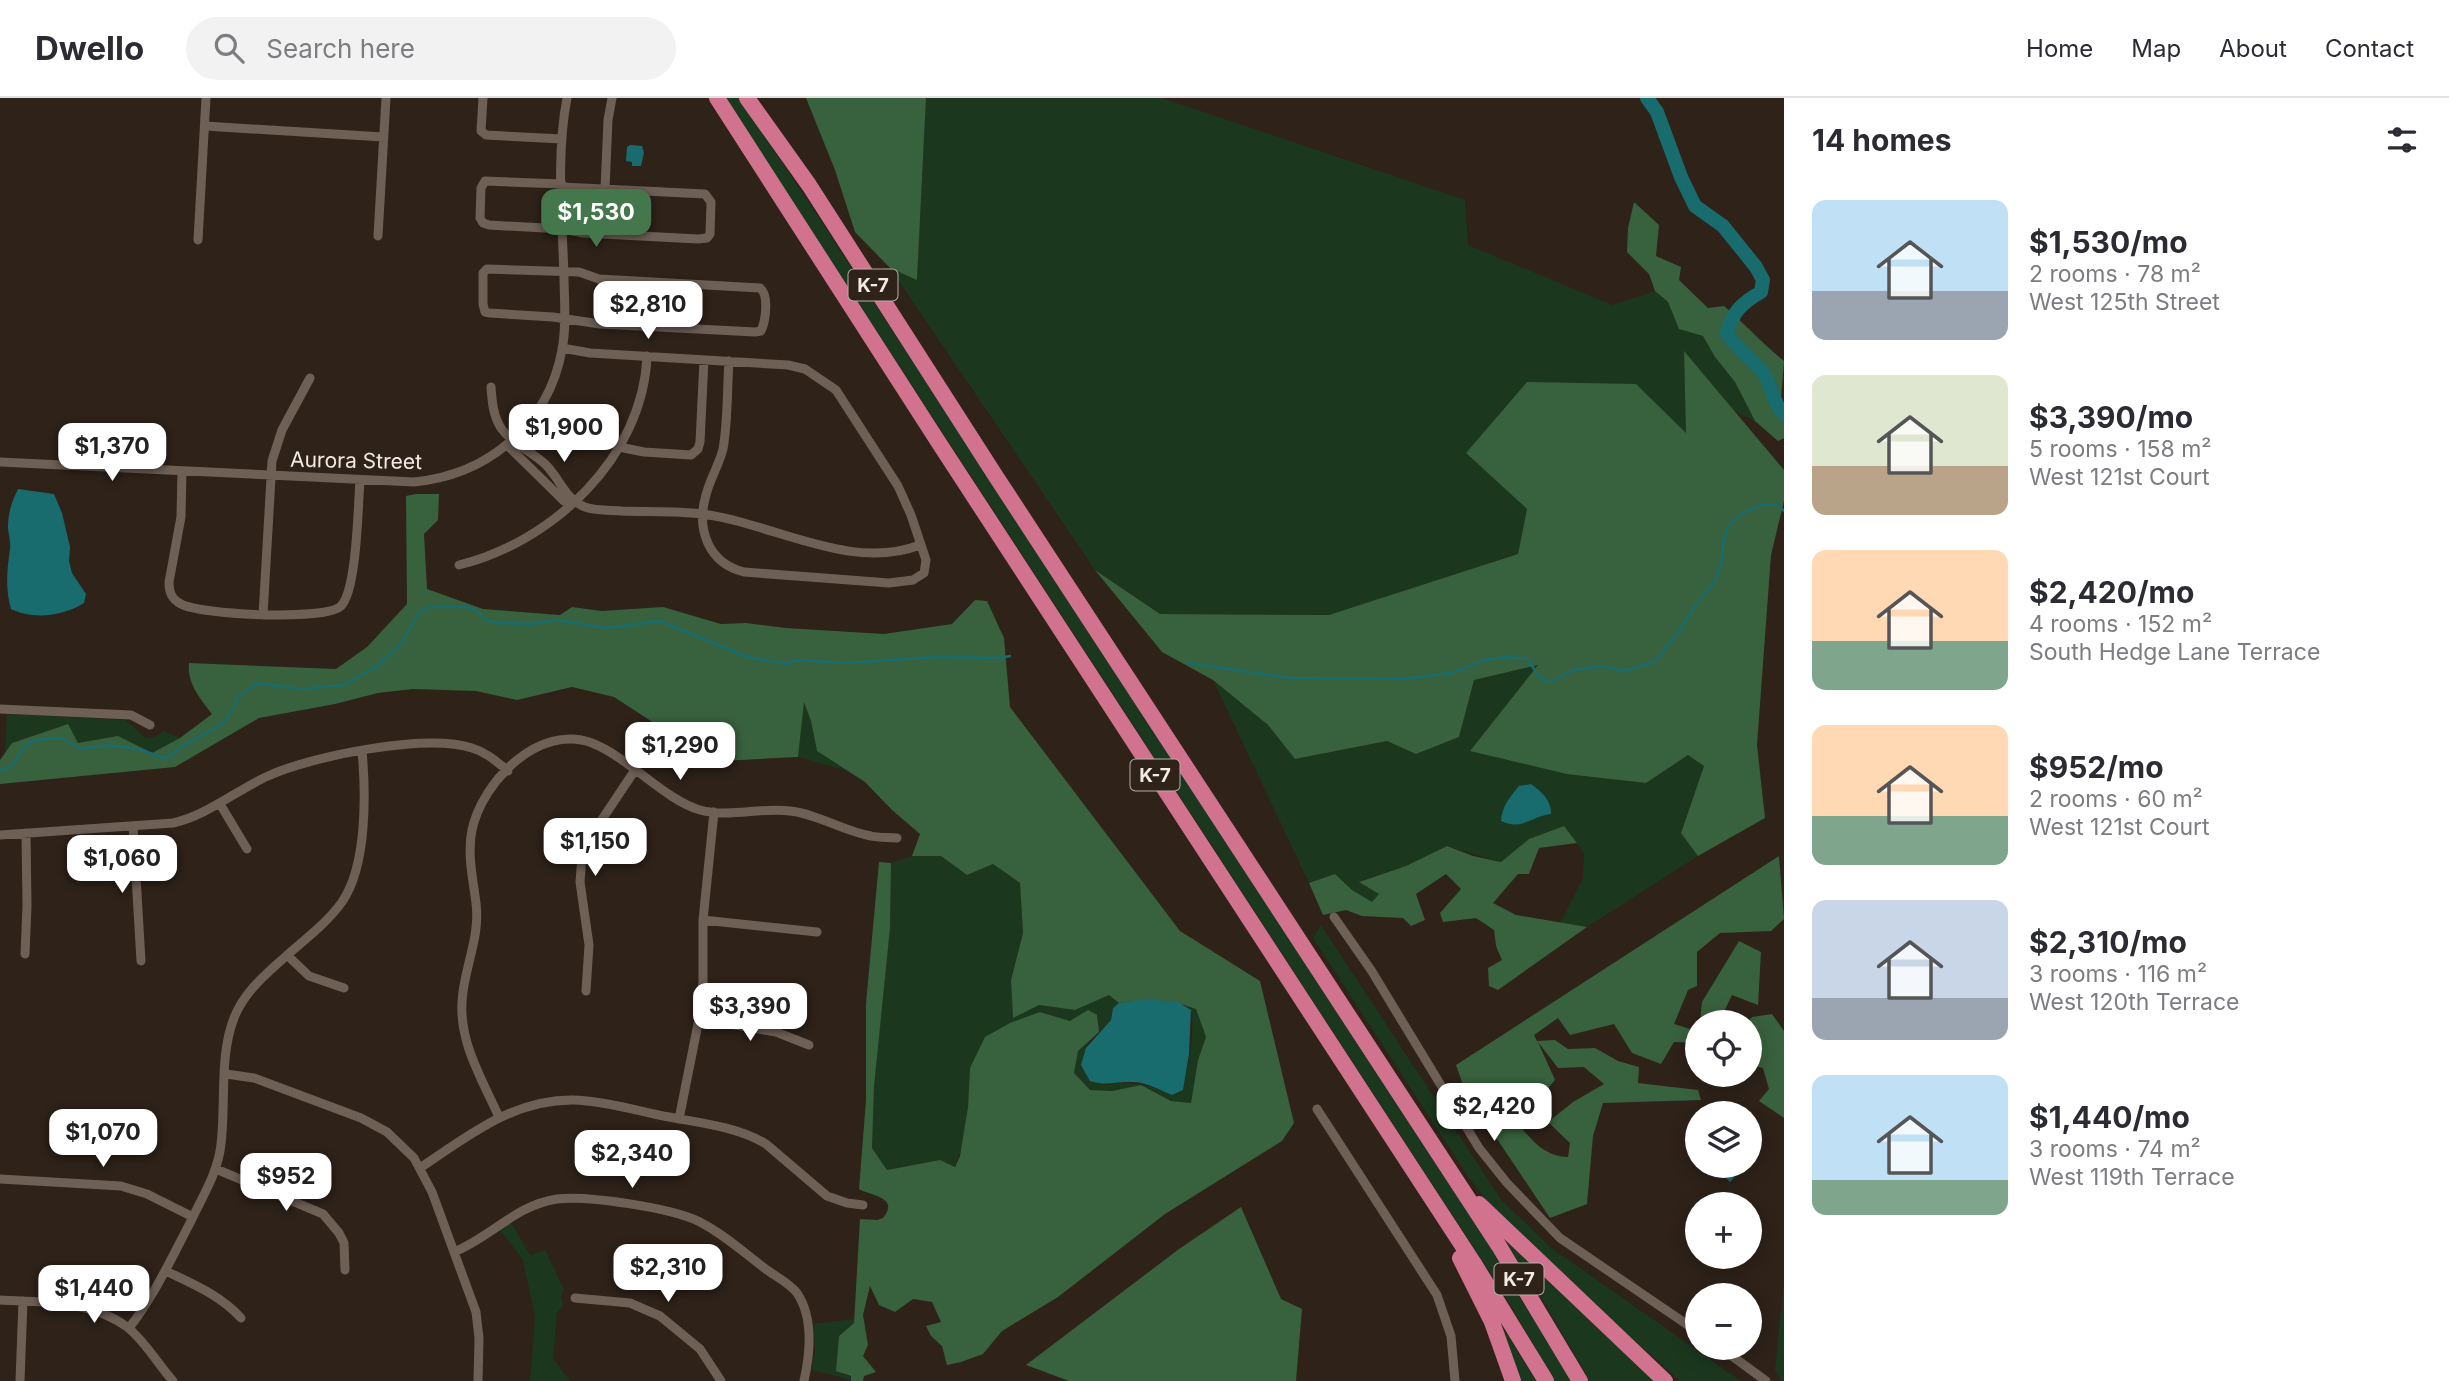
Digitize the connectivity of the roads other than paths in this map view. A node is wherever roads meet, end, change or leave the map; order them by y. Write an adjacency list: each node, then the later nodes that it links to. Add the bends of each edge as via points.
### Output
1 (206, 98): 8 (street)
2 (386, 98): 9 (street)
3 (482, 98): 10 (street, via 481,131 486,135)
4 (567, 98): 10 (street, Aurora Street)
5 (612, 98): 12 (street)
6 (717, 98): 68 (highway, K-7)
7 (747, 98): 67 (highway, K-7, via 809,185)
8 (205, 126): 9 (street); 15 (street)
9 (383, 137): 14 (street)
10 (562, 139): 11 (street, Aurora Street)
11 (562, 186): 12 (street); 13 (street, Aurora Street); 13 (street, via 488,180 481,188 480,218 485,224)
12 (605, 189): 13 (street, via 708,196 710,234 704,239)
13 (563, 229): 16 (street, Aurora Street)
14 (378, 236)
15 (198, 240)
16 (564, 272): 17 (street, Aurora Street); 17 (street, via 487,269 483,273 483,307 490,313); 17 (street, via 599,279 756,287 764,291 764,326 759,332)
17 (564, 318): 18 (street, Aurora Street)
18 (562, 348): 19 (street); 25 (street, Aurora Street, via 545,399)
19 (647, 356): 20 (street); 27 (street, via 639,400)
20 (704, 360): 21 (street); 27 (street, via 700,442 695,454 643,452)
21 (729, 361): 34 (street, via 724,440); 35 (street, via 805,369 836,390 898,486)
22 (310, 378): 31 (street, via 275,449)
23 (491, 387): 26 (street, via 496,416)
24 (568, 417): 27 (street)
25 (523, 430): 26 (street, Aurora Street); 28 (street, via 524,443)
26 (510, 443): 28 (street); 32 (street, Aurora Street, via 472,467 435,480); 33 (street, via 564,502)
27 (619, 445): 33 (street)
28 (532, 453): 33 (street)
29 (0, 462): 30 (street, Aurora Street)
30 (183, 471): 31 (street, Aurora Street); 37 (street, via 181,517 169,582 172,597 189,608)
31 (271, 476): 32 (street, Aurora Street); 37 (street)
32 (360, 480): 37 (street, via 346,600 327,613)
33 (576, 501): 34 (street, via 597,509); 36 (street, via 535,533)
34 (702, 514): 35 (street, via 853,552 885,553); 35 (street, via 707,546 726,565 744,572 906,582 924,573 926,560)
35 (920, 545)
36 (459, 565)
37 (263, 615)
38 (0, 709): 39 (street, via 131,715)
39 (150, 724)
40 (362, 751): 42 (street, via 409,743 463,745 484,753); 43 (street, via 289,767); 54 (street, via 365,774 354,878 332,914)
41 (635, 769): 42 (street, via 592,743 566,740 536,748); 44 (street, via 687,804); 57 (street, via 582,856 580,882 589,945)
42 (508, 771): 62 (street, via 484,800 472,832 477,927 462,1001 466,1044)
43 (220, 804): 45 (street, via 183,821); 49 (street)
44 (714, 812): 48 (street, via 792,811 871,836); 51 (street)
45 (133, 827): 46 (street); 55 (street)
46 (26, 833): 47 (street); 53 (street)
47 (0, 835)
48 (897, 838)
49 (247, 849)
50 (1334, 917): 78 (street, via 1479,1148 1507,1183 1560,1238)
51 (703, 920): 52 (street); 58 (street)
52 (817, 932)
53 (25, 954)
54 (287, 955): 56 (street, via 309,976); 60 (street, via 252,988 237,1010 228,1038)
55 (141, 961)
56 (344, 988)
57 (586, 991)
58 (699, 1019): 59 (street, via 776,1032); 63 (street)
59 (809, 1045)
60 (226, 1074): 64 (street, via 254,1078 361,1118 387,1132); 65 (street)
61 (1317, 1109): 86 (street, via 1437,1295 1451,1336)
62 (499, 1116): 63 (street, via 535,1104 574,1100); 64 (street)
63 (679, 1119): 69 (street, via 756,1137 827,1196)
64 (420, 1168): 71 (street)
65 (216, 1169): 70 (street); 73 (street, via 323,1214 344,1243)
66 (0, 1179): 70 (street, via 121,1186)
67 (1454, 1179): 89 (highway, K-7); 90 (highway)
68 (1429, 1195): 87 (highway, via 1492,1322); 88 (highway, K-7)
69 (863, 1205)
70 (193, 1216): 72 (street)
71 (454, 1252): 83 (street, via 478,1324); 85 (street, via 527,1208 561,1199 596,1199 697,1221 796,1292 808,1332 810,1356)
72 (166, 1270): 77 (street, via 228,1304); 79 (street)
73 (345, 1270)
74 (575, 1298): 84 (street, via 630,1303 660,1316 700,1349)
75 (0, 1300): 76 (street)
76 (23, 1301): 79 (street, via 94,1310); 81 (street)
77 (241, 1318)
78 (1685, 1323)
79 (129, 1328): 82 (street)
80 (1737, 1360): 91 (street)
81 (20, 1381)
82 (173, 1381)
83 (478, 1381)
84 (721, 1381)
85 (804, 1381)
86 (1455, 1381)
87 (1513, 1381)
88 (1546, 1381)
89 (1580, 1381)
90 (1665, 1381)
91 (1766, 1381)

